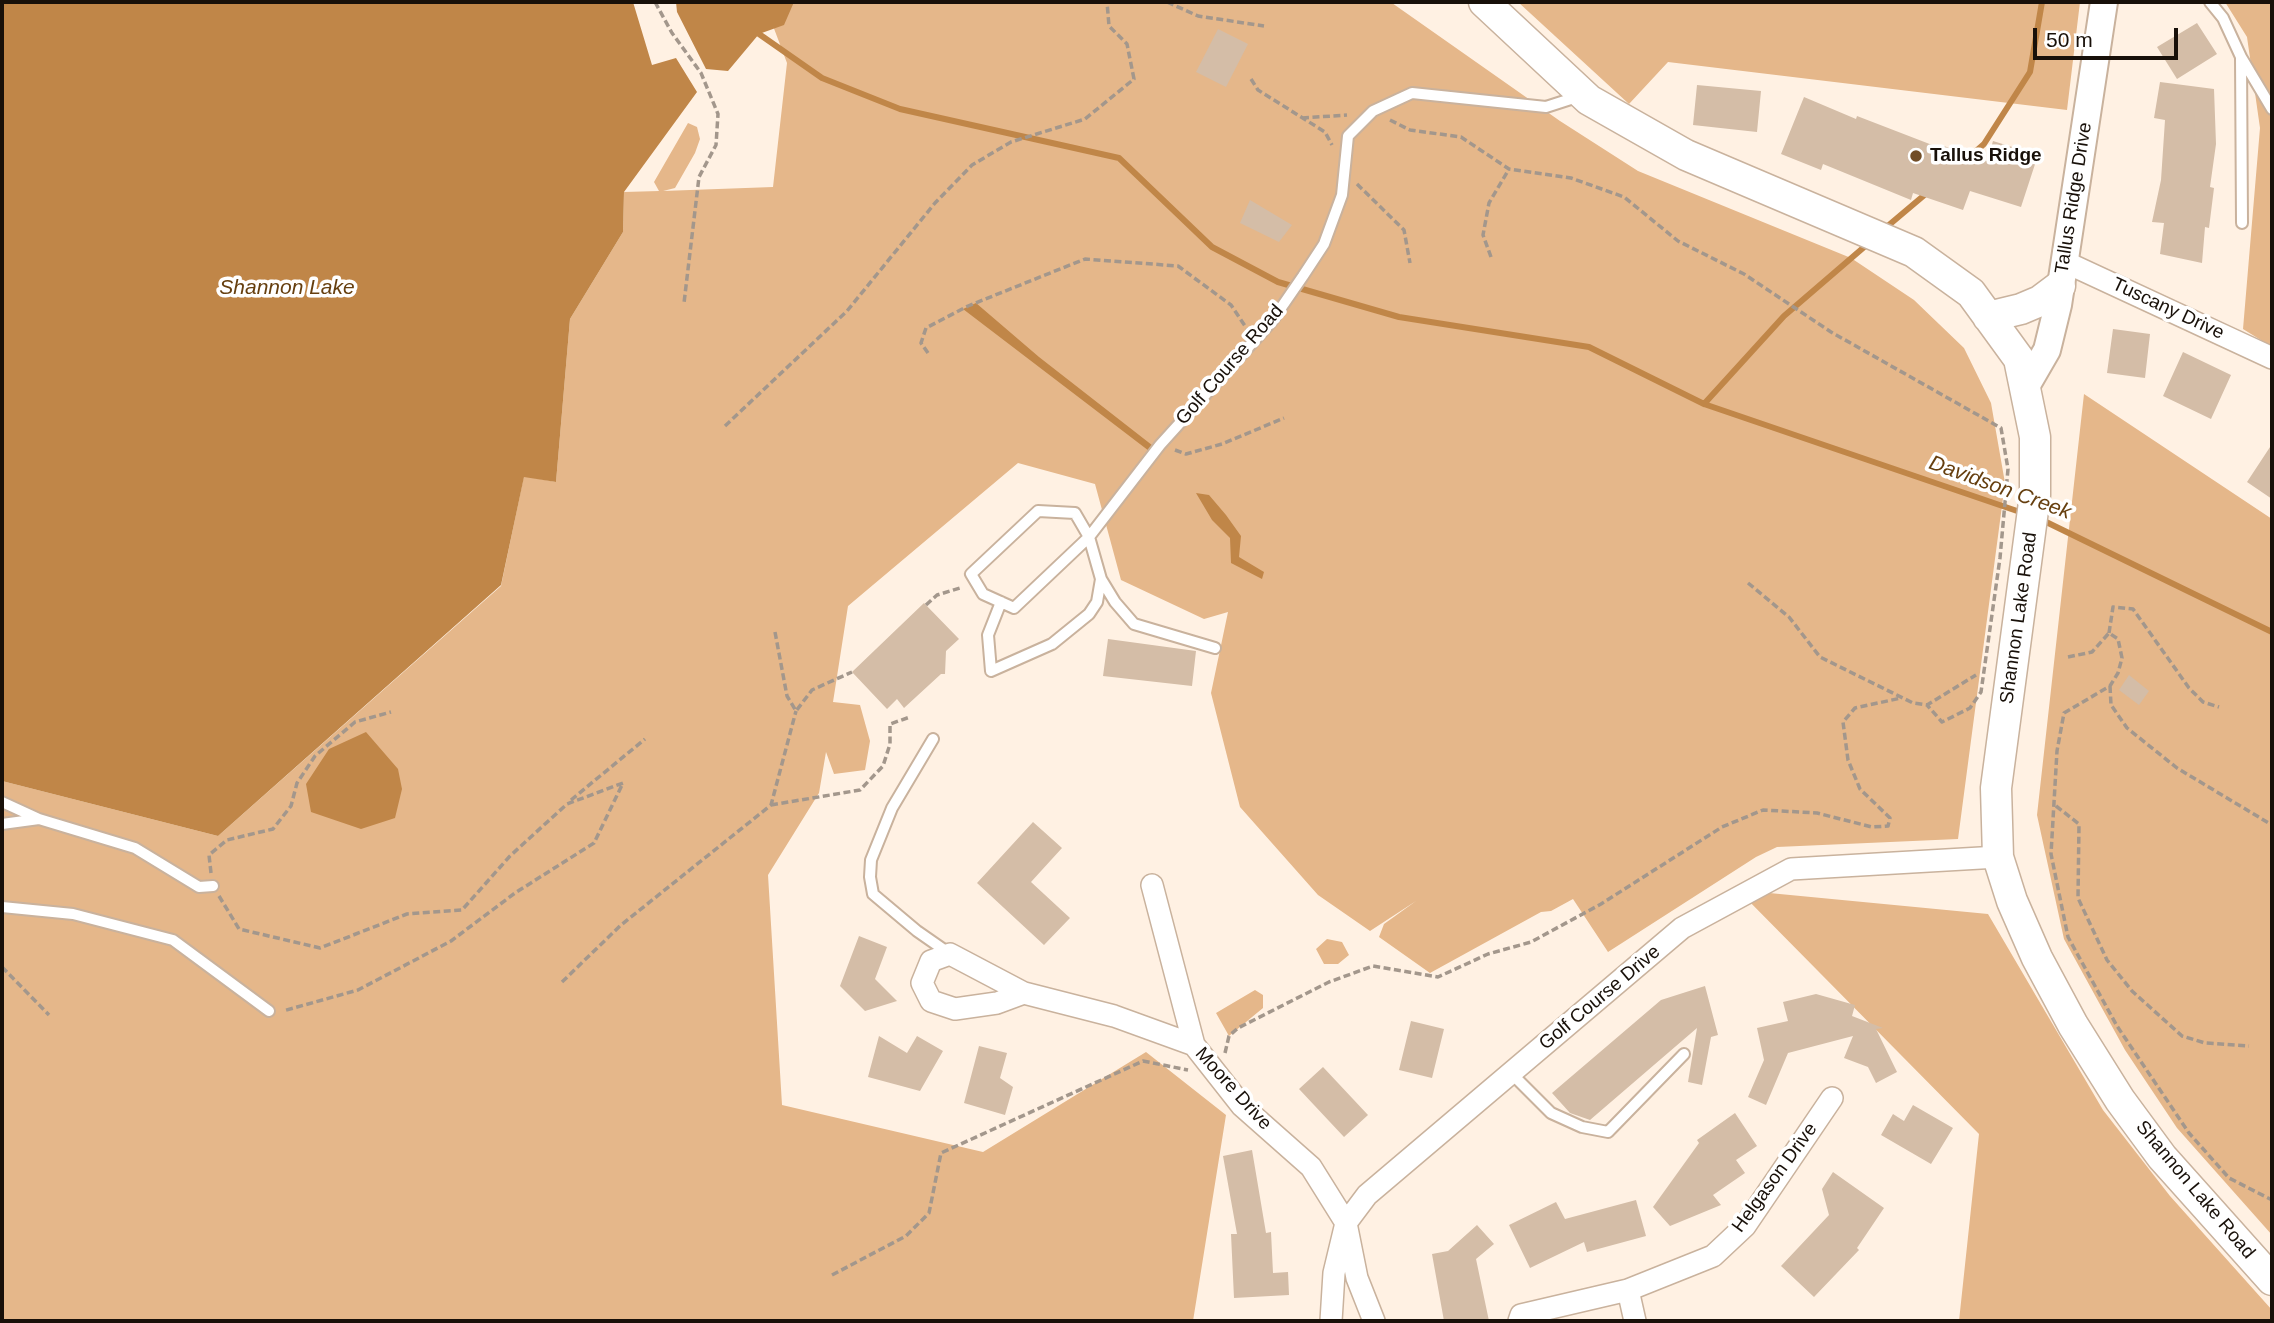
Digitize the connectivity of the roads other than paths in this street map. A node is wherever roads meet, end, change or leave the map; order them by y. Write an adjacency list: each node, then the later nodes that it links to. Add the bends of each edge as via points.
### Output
1 (1483, 2): 5 (main road, Shannon Lake Road)
2 (2104, 2): 8 (street, Tallus Ridge Drive)
3 (2210, 2): 4 (lane)
4 (2241, 57): 6 (lane); 7 (lane)
5 (1583, 94): 9 (main road, Shannon Lake Road, via 1686,155 1914,252 1971,293); 12 (lane, Golf Course Road, via 1546,107 1412,93 1373,111 1348,136 1342,195 1325,244 1272,321 1160,445)
6 (2272, 108)
7 (2242, 223)
8 (2061, 274): 9 (main road, via 2040,301); 10 (street, Tuscany Drive); 11 (street, Tallus Ridge Drive, via 2046,350)
9 (1988, 317): 11 (main road, Shannon Lake Road, via 2019,359)
10 (2272, 358)
11 (2025, 388): 20 (main road, Shannon Lake Road, via 2035,437 2035,495 1996,788)
12 (1089, 537): 13 (lane); 14 (lane, Golf Course Road, via 1014,608); 14 (lane, via 1075,513 1038,511 971,574 983,594)
13 (1101, 579): 14 (lane, via 1097,602 1089,614 1052,644 991,671 988,635); 15 (lane, via 1134,624)
14 (1002, 603)
15 (1215, 648)
16 (933, 739): 24 (lane, via 892,808 871,860 870,877 873,894)
17 (2, 802): 18 (lane)
18 (39, 819): 19 (lane); 22 (lane, via 135,848 199,887)
19 (2, 824)
20 (1998, 857): 29 (street, Golf Course Drive, via 1791,869 1682,928); 32 (main road, Shannon Lake Road, via 2037,958 2120,1100 2162,1157)
21 (1152, 885): 27 (street)
22 (213, 886)
23 (2, 907): 26 (lane, via 74,914 173,940)
24 (950, 954): 25 (street, Moore Drive); 25 (street, via 931,961 922,983 930,1001 956,1009)
25 (1024, 993): 27 (street, Moore Drive, via 1114,1016)
26 (269, 1011)
27 (1194, 1045): 31 (street, Moore Drive, via 1242,1106 1311,1167)
28 (1684, 1054): 29 (lane, via 1608,1132 1551,1113)
29 (1511, 1073): 31 (street, Golf Course Drive, via 1367,1195)
30 (1832, 1098): 33 (street, Helgason Drive, via 1745,1226 1721,1249)
31 (1346, 1223): 34 (street, Golf Course Drive, via 1334,1273); 35 (street, Moore Drive, via 1357,1278)
32 (2272, 1280)
33 (1628, 1290): 36 (street, Helgason Drive, via 1521,1315); 37 (street)
34 (1331, 1321)
35 (1374, 1321)
36 (1519, 1321)
37 (1635, 1321)

